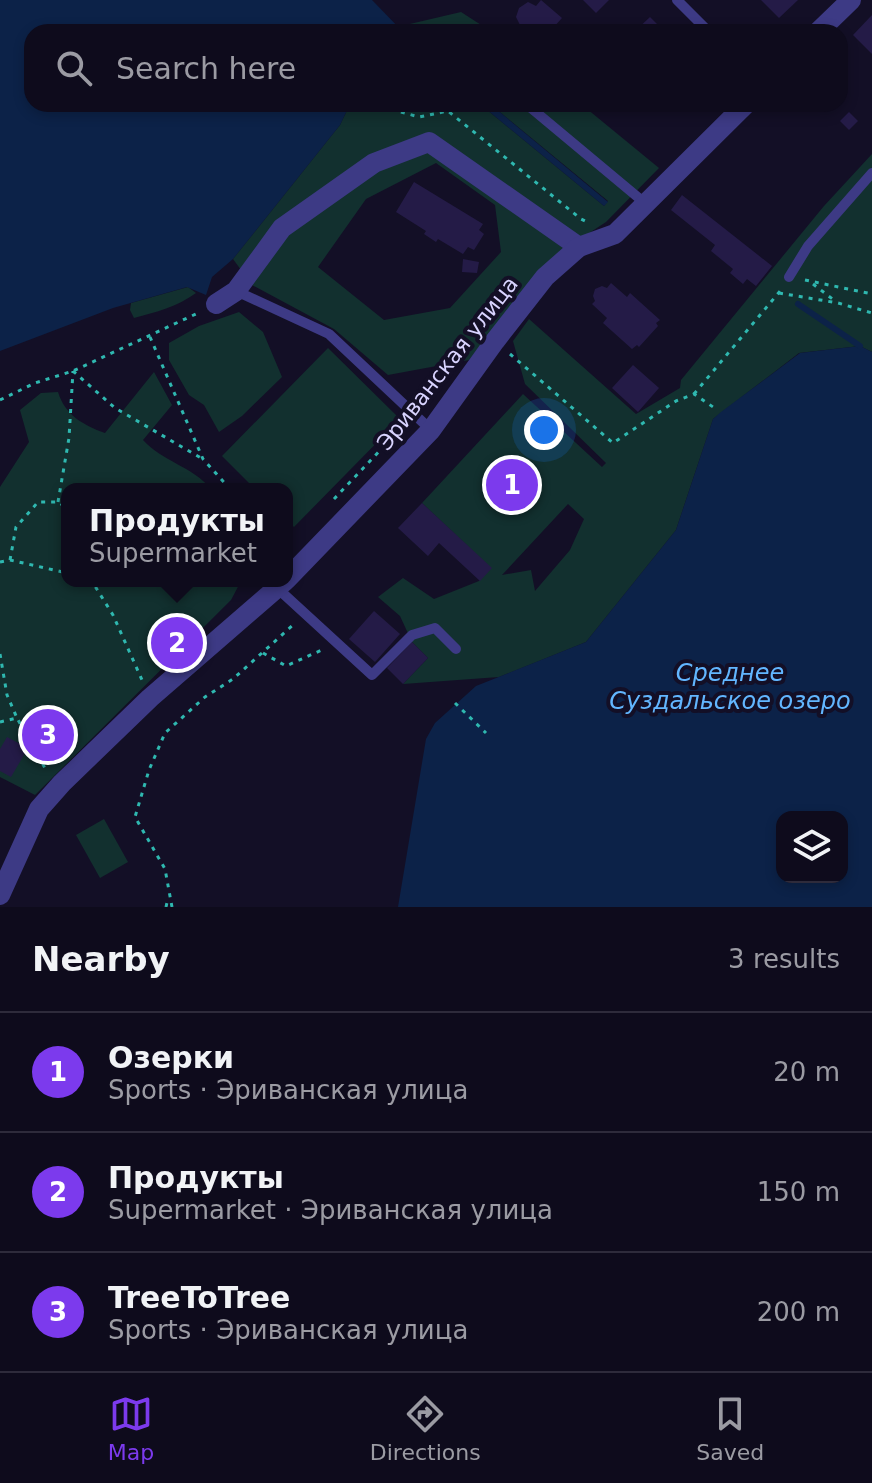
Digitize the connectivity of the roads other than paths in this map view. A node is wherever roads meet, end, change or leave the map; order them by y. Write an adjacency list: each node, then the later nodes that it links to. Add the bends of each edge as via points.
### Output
1 (677, 0): 3 (lane)
2 (851, 0): 4 (street)
3 (701, 24)
4 (826, 24)
5 (536, 112): 8 (lane)
6 (738, 112): 8 (street)
7 (872, 173): 10 (lane, via 808,246)
8 (646, 204): 9 (street, via 615,234)
9 (579, 247): 11 (street, via 429,142 374,163 282,228); 13 (street, Эриванская улица, via 545,277)
10 (789, 277)
11 (236, 291): 12 (street); 13 (lane, via 329,334)
12 (216, 304)
13 (431, 430): 14 (street, Эриванская улица)
14 (293, 571)
15 (276, 587): 18 (street, Эриванская улица, via 62,783 39,809)
16 (284, 587): 17 (lane, via 305,615 372,675 412,635 435,628)
17 (456, 649)
18 (0, 895)

